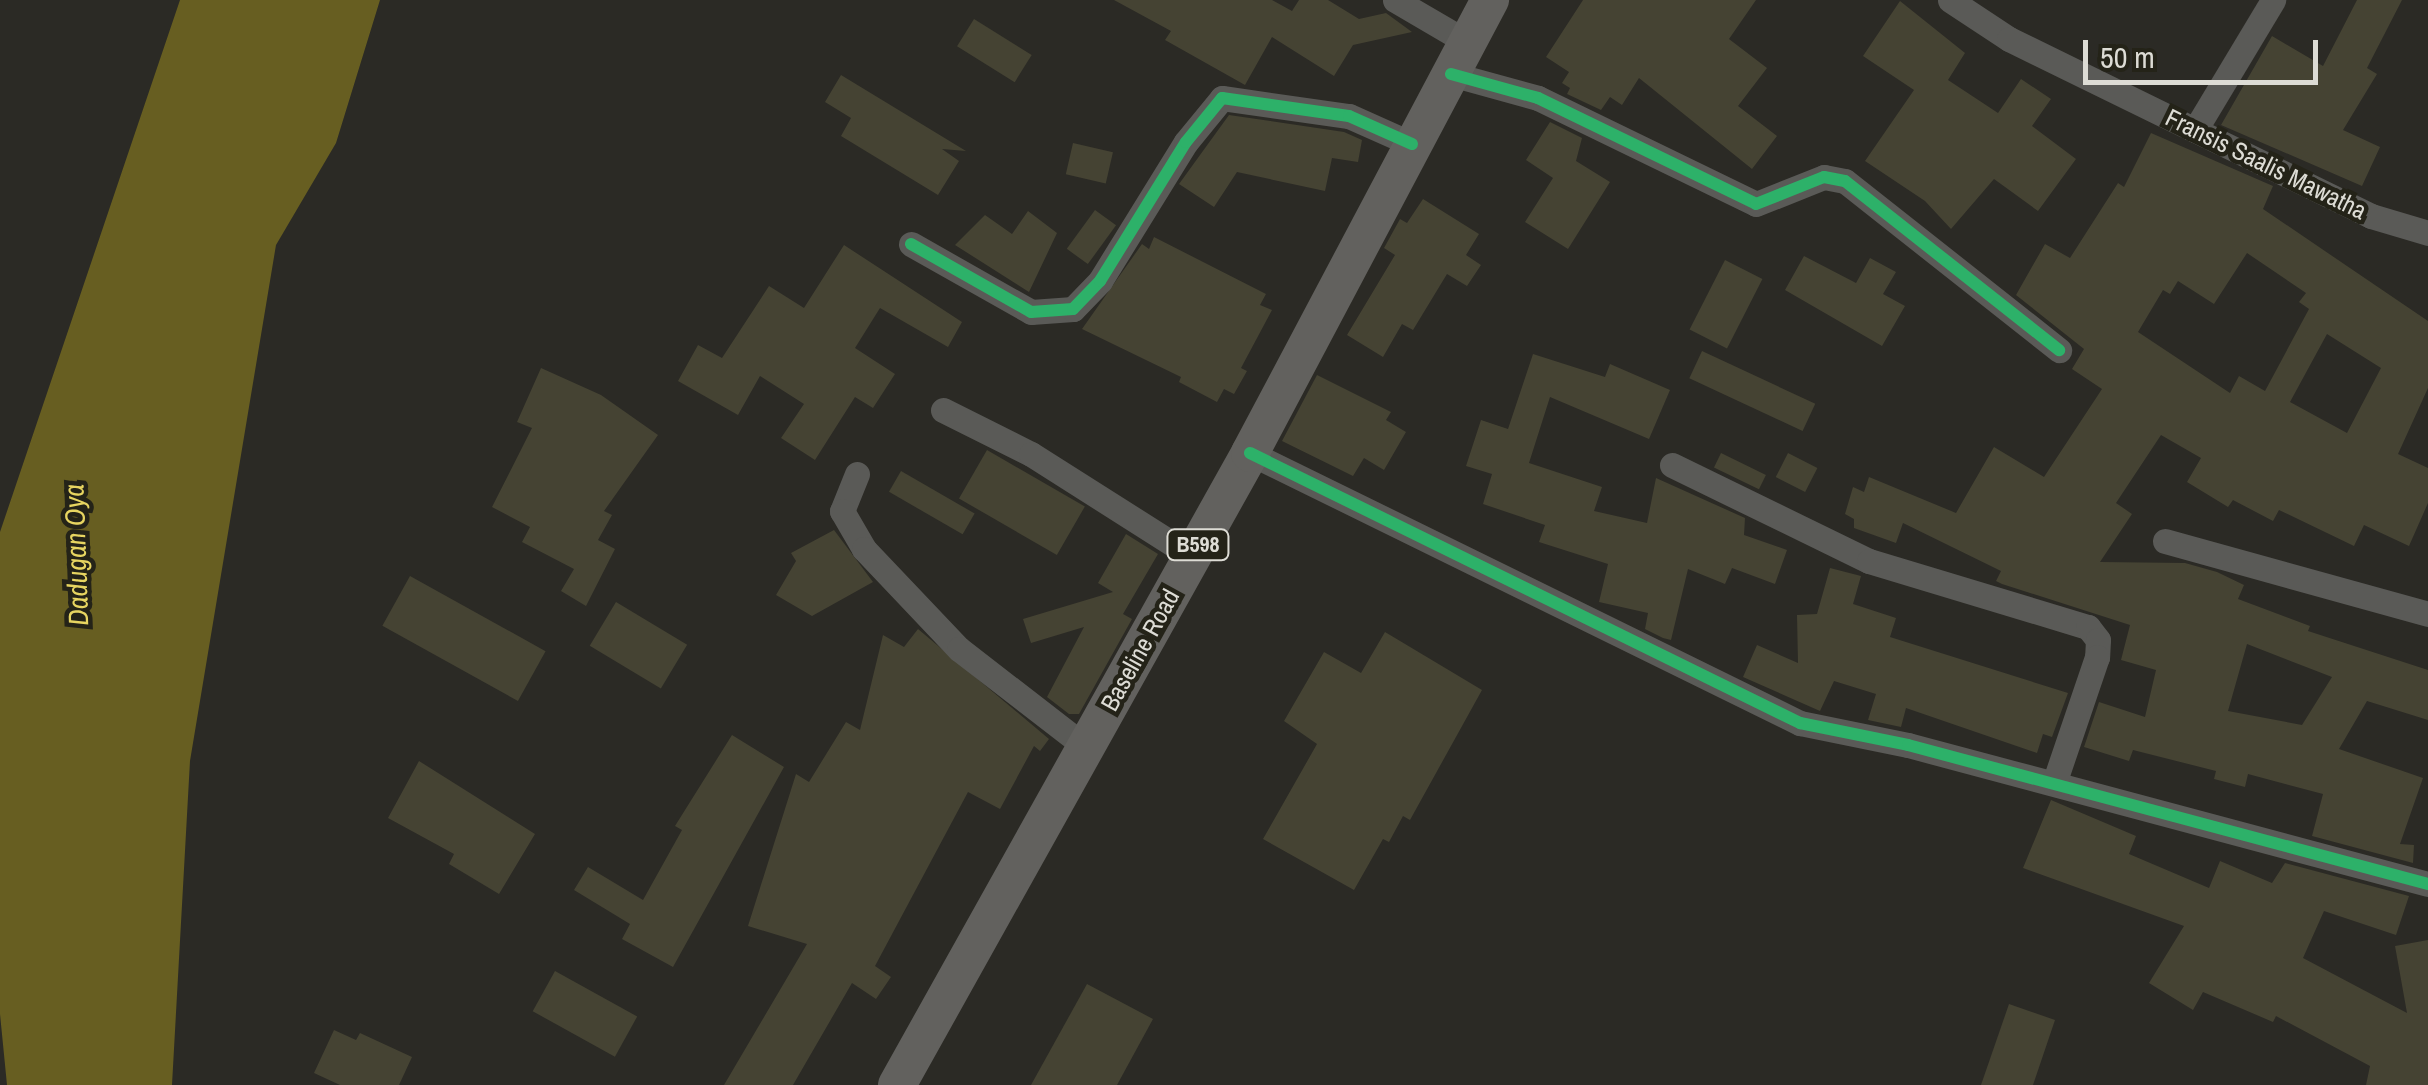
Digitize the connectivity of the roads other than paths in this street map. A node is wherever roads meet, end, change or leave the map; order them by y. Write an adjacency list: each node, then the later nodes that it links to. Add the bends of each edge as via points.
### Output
1 (1395, 0): 5 (street)
2 (1490, 0): 5 (main road, Baseline Road / B598)
3 (1950, 0): 6 (street, Fransis Saalis Mawatha, via 2009,39)
4 (2273, 0): 6 (street)
5 (1459, 58): 7 (main road, Baseline Road / B598); 10 (street, via 1756,204 1824,176 1845,181)
6 (2194, 130): 8 (street, Fransis Saalis Mawatha, via 2371,216)
7 (1412, 144): 9 (street, via 1349,116 1222,98 1186,142 1100,281 1073,309 1031,312); 12 (main road, Baseline Road / B598)
8 (2428, 234)
9 (911, 244)
10 (2059, 350)
11 (943, 410): 16 (street, via 1031,454)
12 (1250, 452): 16 (main road, Baseline Road / B598); 19 (street, via 1800,723)
13 (1672, 465): 19 (street, via 1869,561 2088,627 2098,640 2097,657)
14 (858, 474): 18 (street, via 842,511 864,549 959,649)
15 (2165, 541): 17 (street)
16 (1192, 556): 18 (main road, Baseline Road / B598)
17 (2428, 614)
18 (1086, 747): 21 (main road, Baseline Road / B598)
19 (2054, 784): 20 (street)
20 (2428, 884)
21 (897, 1085)

